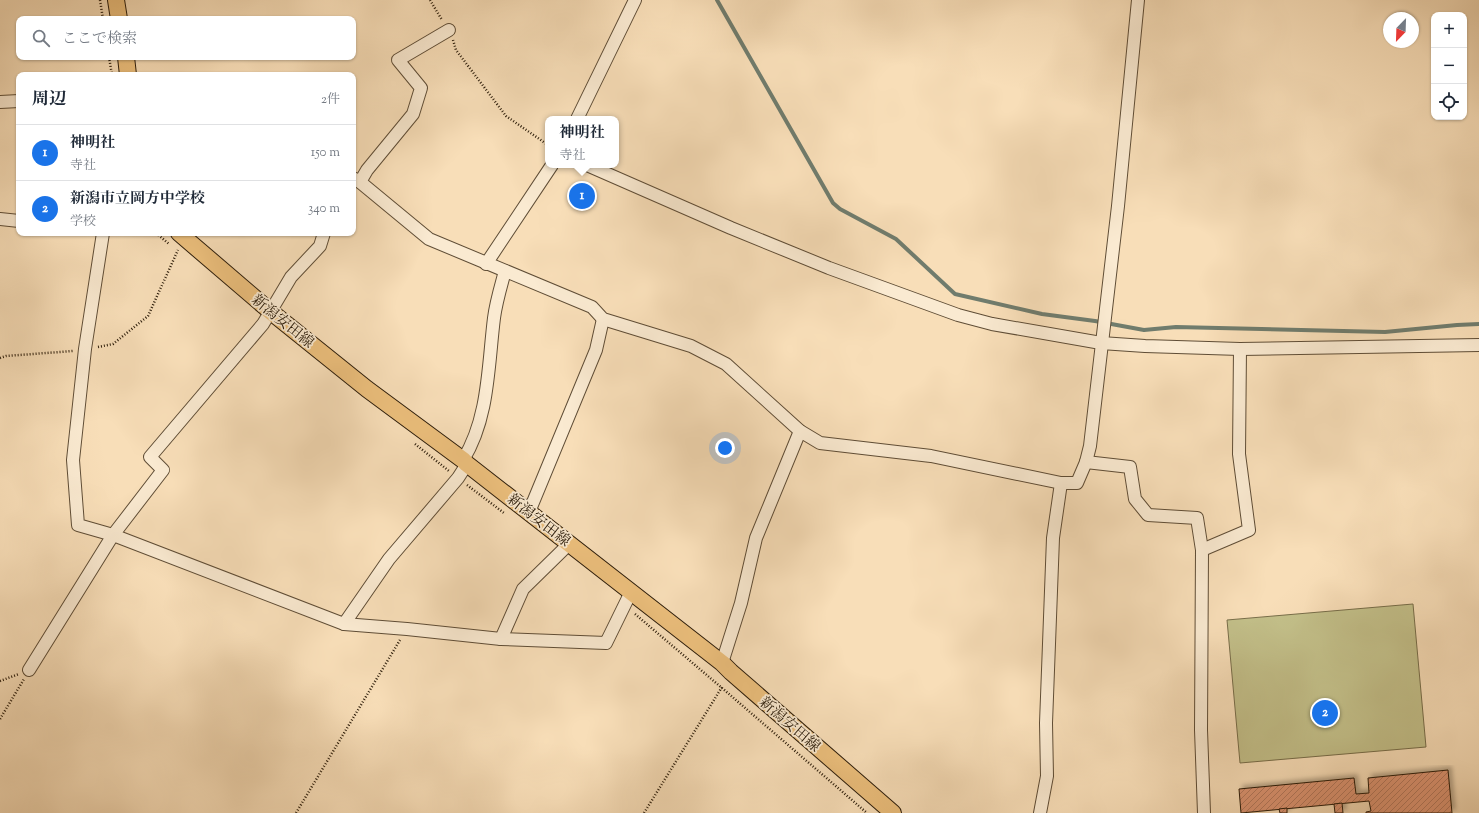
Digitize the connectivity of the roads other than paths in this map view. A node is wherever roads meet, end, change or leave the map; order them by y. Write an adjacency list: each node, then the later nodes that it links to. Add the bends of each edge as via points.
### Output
1 (116, 0): 4 (main road)
2 (635, 0): 10 (street)
3 (1138, 0): 23 (street, via 1118,206)
4 (119, 16)
5 (449, 30): 13 (street, via 398,60 421,88 413,114)
6 (126, 60): 7 (main road)
7 (128, 72)
8 (16, 101): 9 (street)
9 (0, 102)
10 (578, 116)
11 (550, 168): 19 (street)
12 (594, 168): 23 (street, via 822,265 958,315 992,324)
13 (357, 180): 19 (street, via 430,239)
14 (0, 219): 15 (street)
15 (16, 221)
16 (103, 236): 31 (street, via 85,350 73,460 78,525)
17 (323, 236): 21 (street, via 320,246 291,277)
18 (178, 242): 21 (main road, 新潟安田線)
19 (486, 264): 20 (street)
20 (505, 271): 22 (street, via 592,307); 27 (street, via 495,316 484,409)
21 (270, 311): 27 (main road, 新潟安田線, via 367,389); 31 (street, via 263,324 150,457 163,470)
22 (603, 318): 26 (street, via 691,346 726,364); 30 (street, via 596,350)
23 (1101, 343): 25 (street); 28 (street)
24 (1479, 345): 25 (street)
25 (1240, 349): 33 (street, via 1239,454 1249,530)
26 (800, 431): 29 (street, via 820,443 931,456); 37 (street, via 756,538)
27 (465, 462): 30 (main road, 新潟安田線); 35 (street, via 458,478 389,559)
28 (1086, 462): 29 (street, via 1077,483); 33 (street, via 1130,467 1135,499 1148,515 1197,518)
29 (1061, 483): 40 (street, via 1053,538 1046,723 1047,776)
30 (530, 512): 32 (main road, 新潟安田線)
31 (113, 535): 35 (street); 38 (street)
32 (570, 543): 34 (main road, 新潟安田線); 36 (street, via 523,589)
33 (1202, 550): 41 (street, via 1201,730)
34 (631, 592): 36 (street, via 606,643); 37 (main road, 新潟安田線)
35 (344, 624): 36 (street)
36 (501, 639)
37 (726, 668): 39 (main road, 新潟安田線)
38 (29, 670)
39 (893, 813)
40 (1040, 813)
41 (1204, 813)

